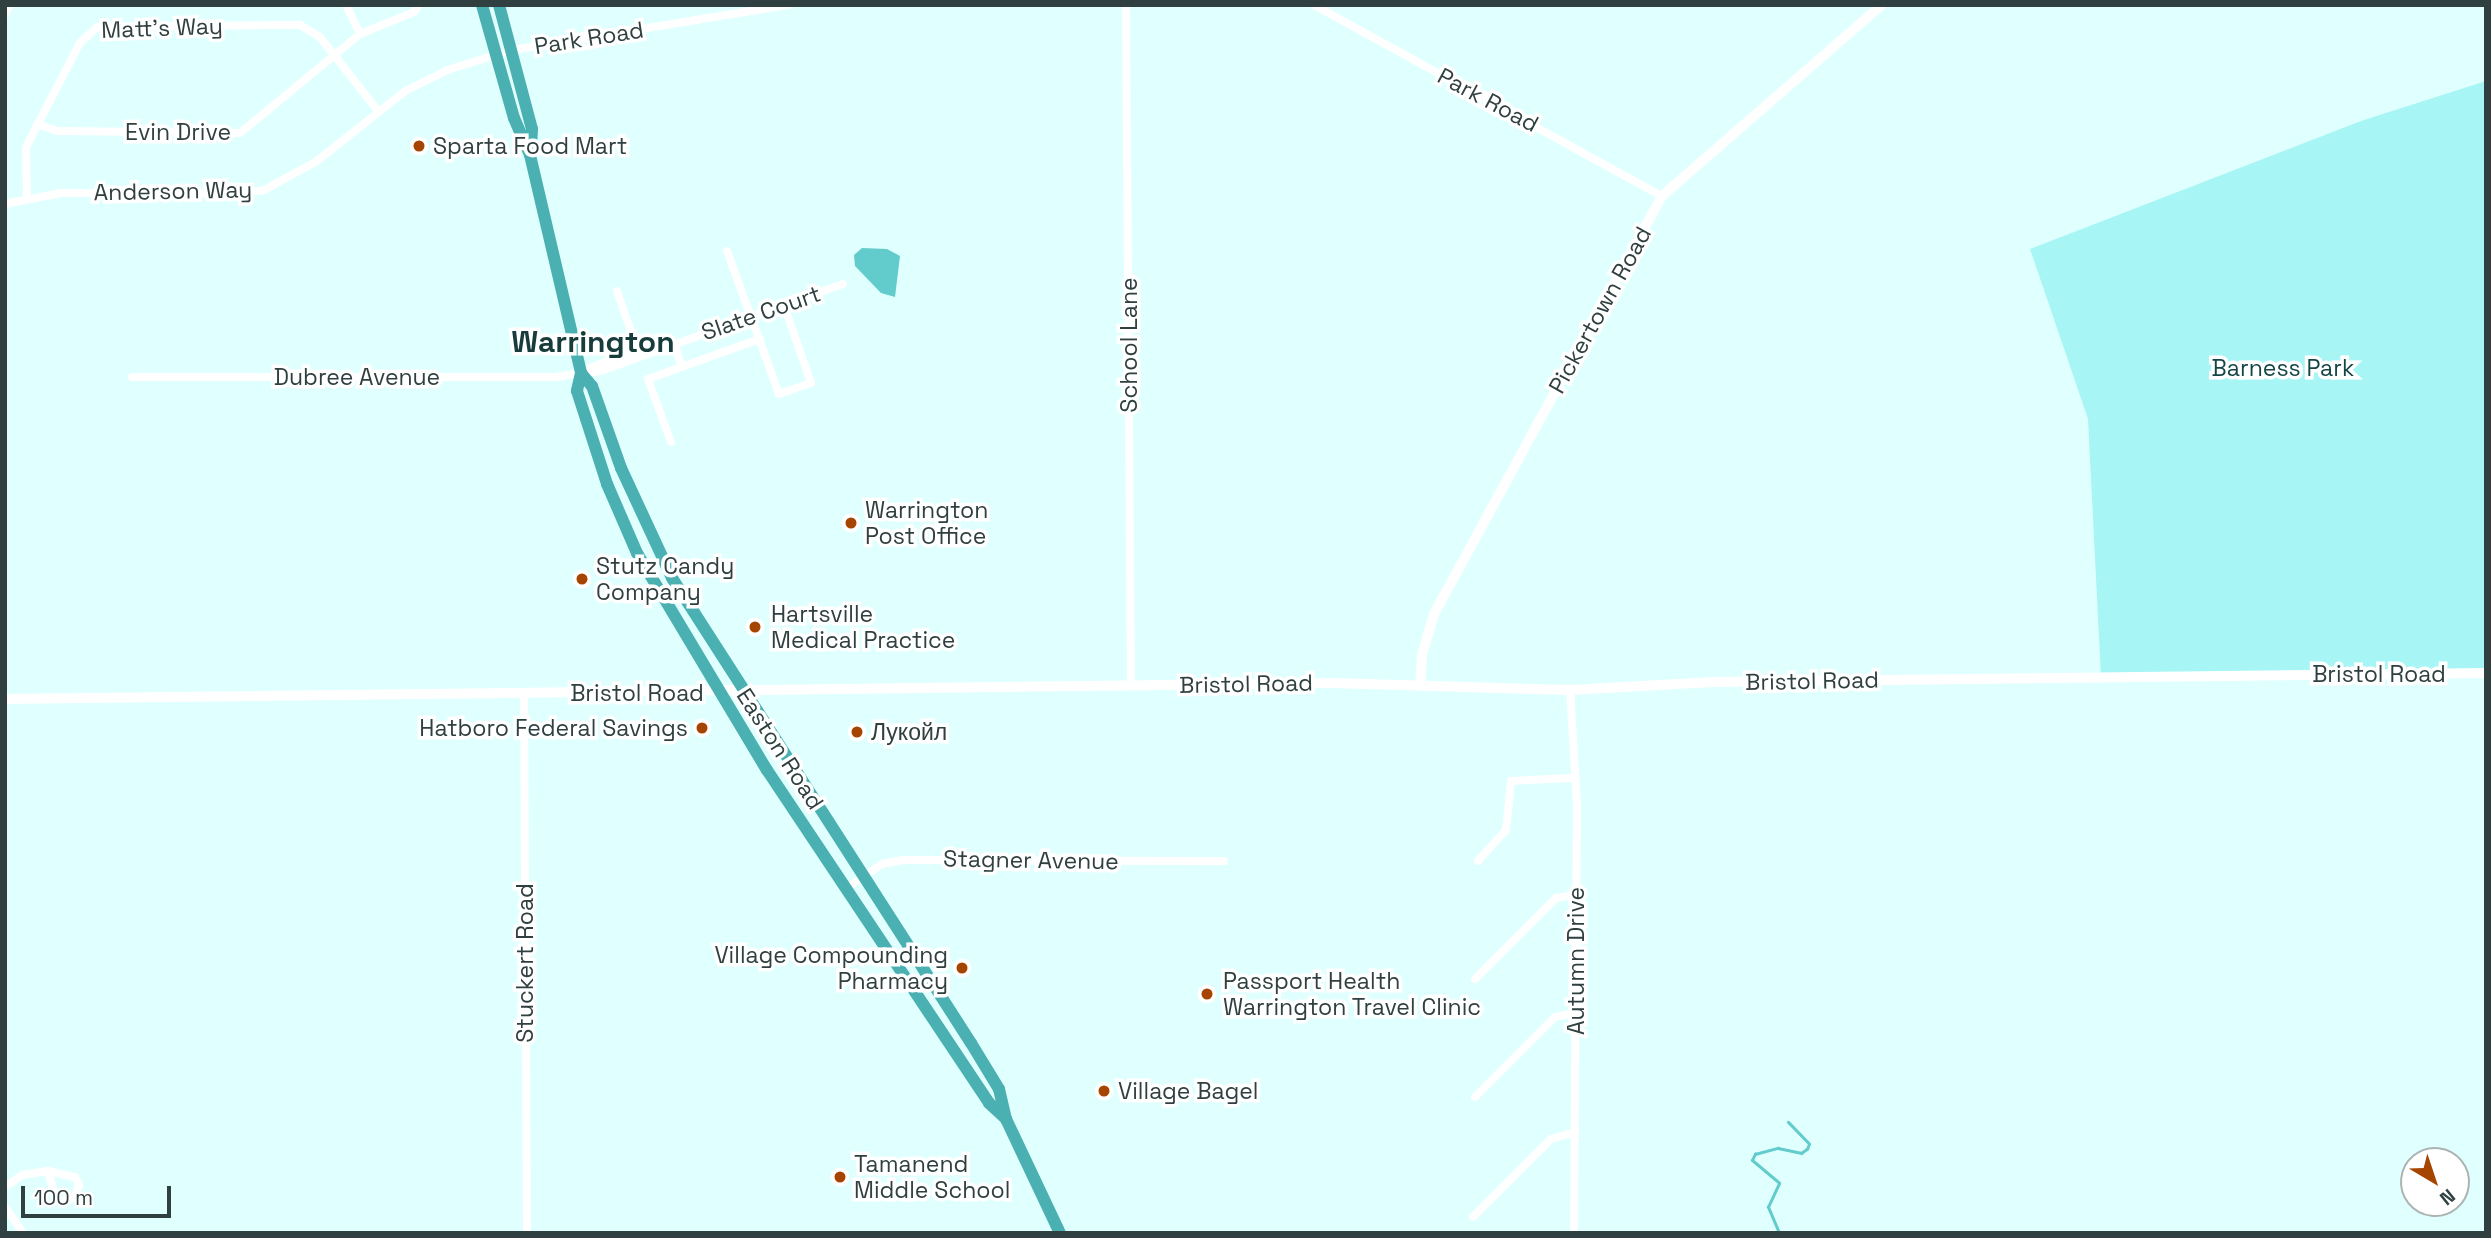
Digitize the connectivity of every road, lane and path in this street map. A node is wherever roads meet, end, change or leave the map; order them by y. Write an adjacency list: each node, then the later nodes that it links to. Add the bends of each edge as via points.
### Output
1 (10, 5): 10 (street)
2 (346, 5): 11 (street)
3 (419, 5): 11 (street, Evin Drive, via 414,12)
4 (482, 5): 13 (highway, Easton Road)
5 (499, 5): 12 (highway, Easton Road)
6 (789, 5): 12 (street, Park Road)
7 (1126, 5): 34 (street, School Lane)
8 (1314, 5): 18 (street, Park Road)
9 (1882, 5): 18 (street, Pickertown Road)
10 (5, 14)
11 (360, 34): 14 (street, Evin Drive)
12 (513, 50): 13 (street, Anderson Way); 17 (highway, Easton Road, via 532,129)
13 (497, 54): 15 (street, Anderson Way, via 450,69); 17 (highway, Easton Road, via 514,118)
14 (336, 55): 15 (street, Matt's Way); 16 (street, Evin Drive, via 240,133 57,131); 16 (street, Matt's Way, via 300,25 97,27 80,43)
15 (378, 111): 19 (street, Anderson Way, via 317,161 264,190 61,193)
16 (37, 124): 19 (street, Matt's Way, via 26,147)
17 (530, 155): 30 (highway, Easton Road)
18 (1662, 196): 35 (street, Pickertown Road, via 1434,614 1422,655)
19 (27, 198): 20 (street, Anderson Way)
20 (5, 204)
21 (727, 251): 25 (street)
22 (843, 284): 24 (street, Slate Court)
23 (617, 291): 28 (street)
24 (784, 305): 25 (street, Slate Court); 26 (street, via 811,383 779,394)
25 (751, 316): 26 (street); 27 (street, Slate Court)
26 (760, 339): 29 (street)
27 (674, 343): 28 (street, Slate Court); 29 (street)
28 (639, 355): 30 (street, Slate Court, via 626,353)
29 (682, 367): 32 (street, via 648,379)
30 (581, 373): 31 (street, Dubree Avenue, via 554,377); 37 (highway, Easton Road, via 592,386 621,468 662,559); 38 (highway, Easton Road, via 578,391 623,523 659,596)
31 (132, 377)
32 (671, 442)
33 (2486, 673): 36 (main road, Bristol Road, via 1713,682)
34 (1131, 686): 35 (main road, Bristol Road); 37 (main road, Bristol Road)
35 (1420, 686): 36 (main road, Bristol Road)
36 (1570, 690): 41 (street, Autumn Drive)
37 (742, 692): 38 (main road, Bristol Road); 44 (highway, Easton Road)
38 (719, 693): 39 (main road, Bristol Road); 45 (highway, Easton Road)
39 (524, 694): 40 (main road, Bristol Road); 57 (street, Stuckert Road)
40 (5, 699)
41 (1572, 778): 43 (street, via 1511,781 1506,831); 46 (street, Autumn Drive, via 1577,806)
42 (1224, 861): 44 (street, Stagner Avenue, via 903,860 882,864)
43 (1478, 861)
44 (864, 876): 45 (street, Stagner Avenue); 50 (highway, Easton Road, via 999,1089)
45 (847, 888): 50 (highway, Easton Road, via 989,1103)
46 (1577, 895): 47 (street, via 1556,898); 48 (street, Autumn Drive)
47 (1475, 979)
48 (1576, 1013): 49 (street, via 1556,1017); 51 (street, Autumn Drive)
49 (1475, 1097)
50 (1006, 1119): 58 (highway, Easton Road)
51 (1575, 1132): 55 (street, via 1552,1139); 59 (street, Autumn Drive)
52 (48, 1171): 52 (street, via 56,1198 65,1202 75,1196 79,1185 75,1177); 53 (street, via 22,1175)
53 (5, 1187)
54 (5, 1207): 56 (street)
55 (1473, 1217)
56 (23, 1233)
57 (527, 1233)
58 (1060, 1233)
59 (1574, 1233)

